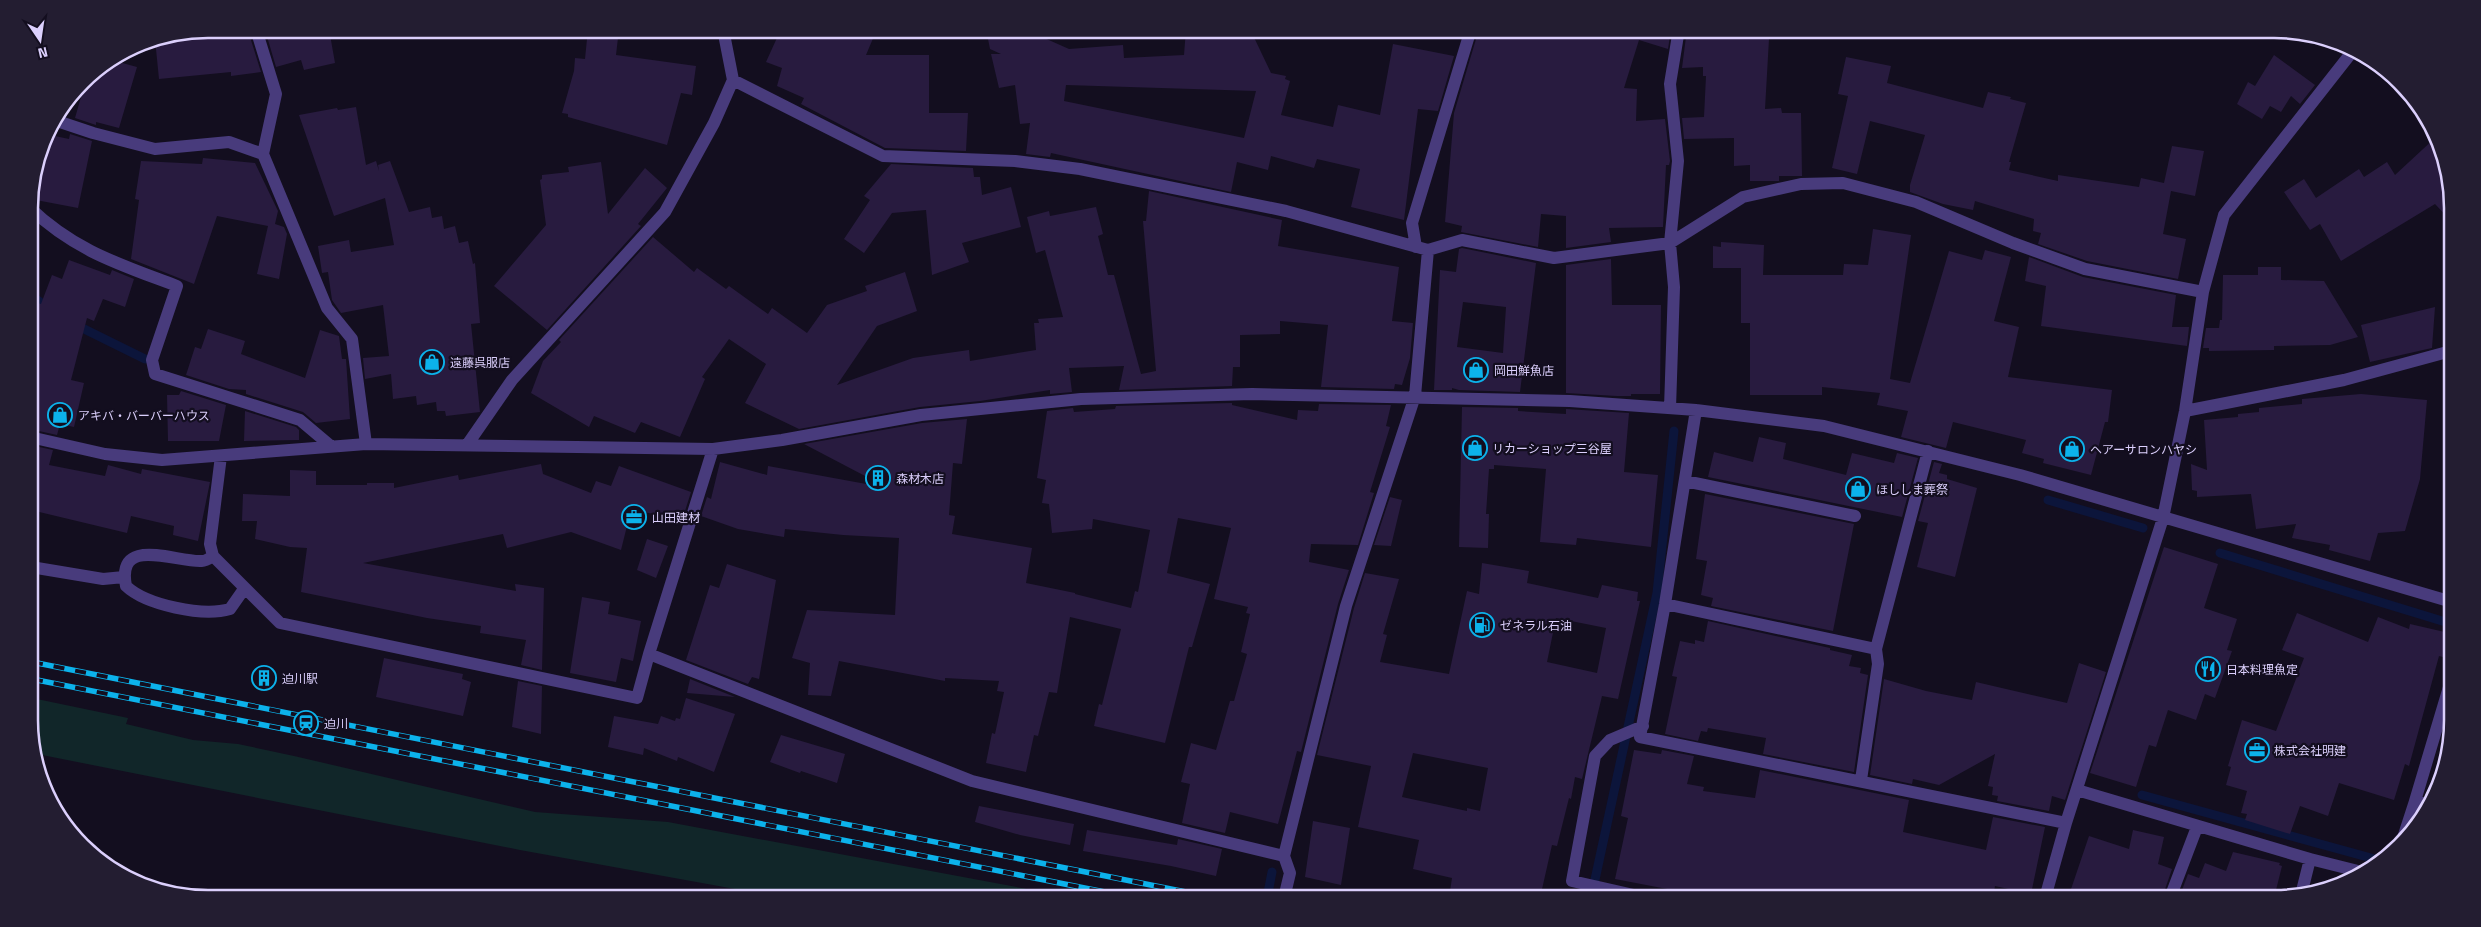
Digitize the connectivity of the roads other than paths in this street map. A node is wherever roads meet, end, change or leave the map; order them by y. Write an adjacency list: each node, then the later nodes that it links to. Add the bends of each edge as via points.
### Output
1 (259, 38): 8 (street, via 276,94)
2 (725, 38): 6 (street)
3 (1468, 38): 11 (street, via 1412,222)
4 (1678, 38): 10 (street, via 1670,84 1678,161)
5 (2349, 56): 12 (street, via 2224,215)
6 (733, 80): 11 (street, via 883,156 1015,161 1080,169 1286,211); 20 (street, via 665,212 512,380)
7 (61, 122): 8 (street, via 155,149 229,142)
8 (263, 154): 19 (street, via 327,308 352,339)
9 (38, 216): 21 (street, via 51,228 94,254 177,286 152,360 155,374 300,420)
10 (1670, 243): 11 (street, via 1554,258 1462,240); 12 (street, via 1743,197 1801,184 1843,184 1916,202 2013,243 2085,268); 15 (street, via 1674,287)
11 (1422, 248): 14 (street)
12 (2203, 292): 17 (street)
13 (2444, 353): 17 (street, via 2344,380)
14 (1415, 396): 15 (street, via 1570,400); 22 (street, via 1252,394 1081,399 921,415 782,440); 45 (street, via 1346,606)
15 (1670, 408): 16 (street)
16 (1696, 410): 23 (street, via 1824,426); 25 (street)
17 (2185, 411): 27 (street)
18 (38, 439): 24 (street, via 105,454 162,460)
19 (366, 444): 20 (street); 21 (street)
20 (467, 445): 22 (street)
21 (332, 448): 24 (street)
22 (713, 448): 35 (street)
23 (1928, 451): 27 (street); 34 (street)
24 (221, 456): 28 (street, via 210,544)
25 (1685, 481): 26 (street); 33 (street)
26 (1855, 516)
27 (2163, 518): 32 (street); 39 (street)
28 (213, 556): 30 (street, via 203,561 141,555 132,560); 31 (street)
29 (38, 568): 30 (street, via 103,579)
30 (124, 577): 31 (street, via 126,586 144,599 207,613 230,609)
31 (244, 589): 35 (street, via 280,623 637,698)
32 (2444, 600)
33 (1665, 604): 34 (street); 37 (street)
34 (1876, 649): 38 (street, via 1878,664)
35 (649, 654): 45 (street, via 972,781)
36 (2444, 703): 40 (street)
37 (1638, 727): 38 (street, via 1640,737); 50 (street, via 1617,737 1595,756 1572,881)
38 (1862, 780): 42 (street)
39 (2077, 790): 42 (street); 44 (street)
40 (2415, 801): 41 (street); 43 (street)
41 (2422, 803)
42 (2066, 822): 51 (street)
43 (2408, 823)
44 (2197, 827): 46 (street); 52 (street)
45 (1284, 856): 49 (street, via 1290,874)
46 (2310, 859): 47 (street); 48 (street)
47 (2353, 870)
48 (2303, 886)
49 (1286, 889)
50 (1607, 889)
51 (2047, 889)
52 (2173, 889)

